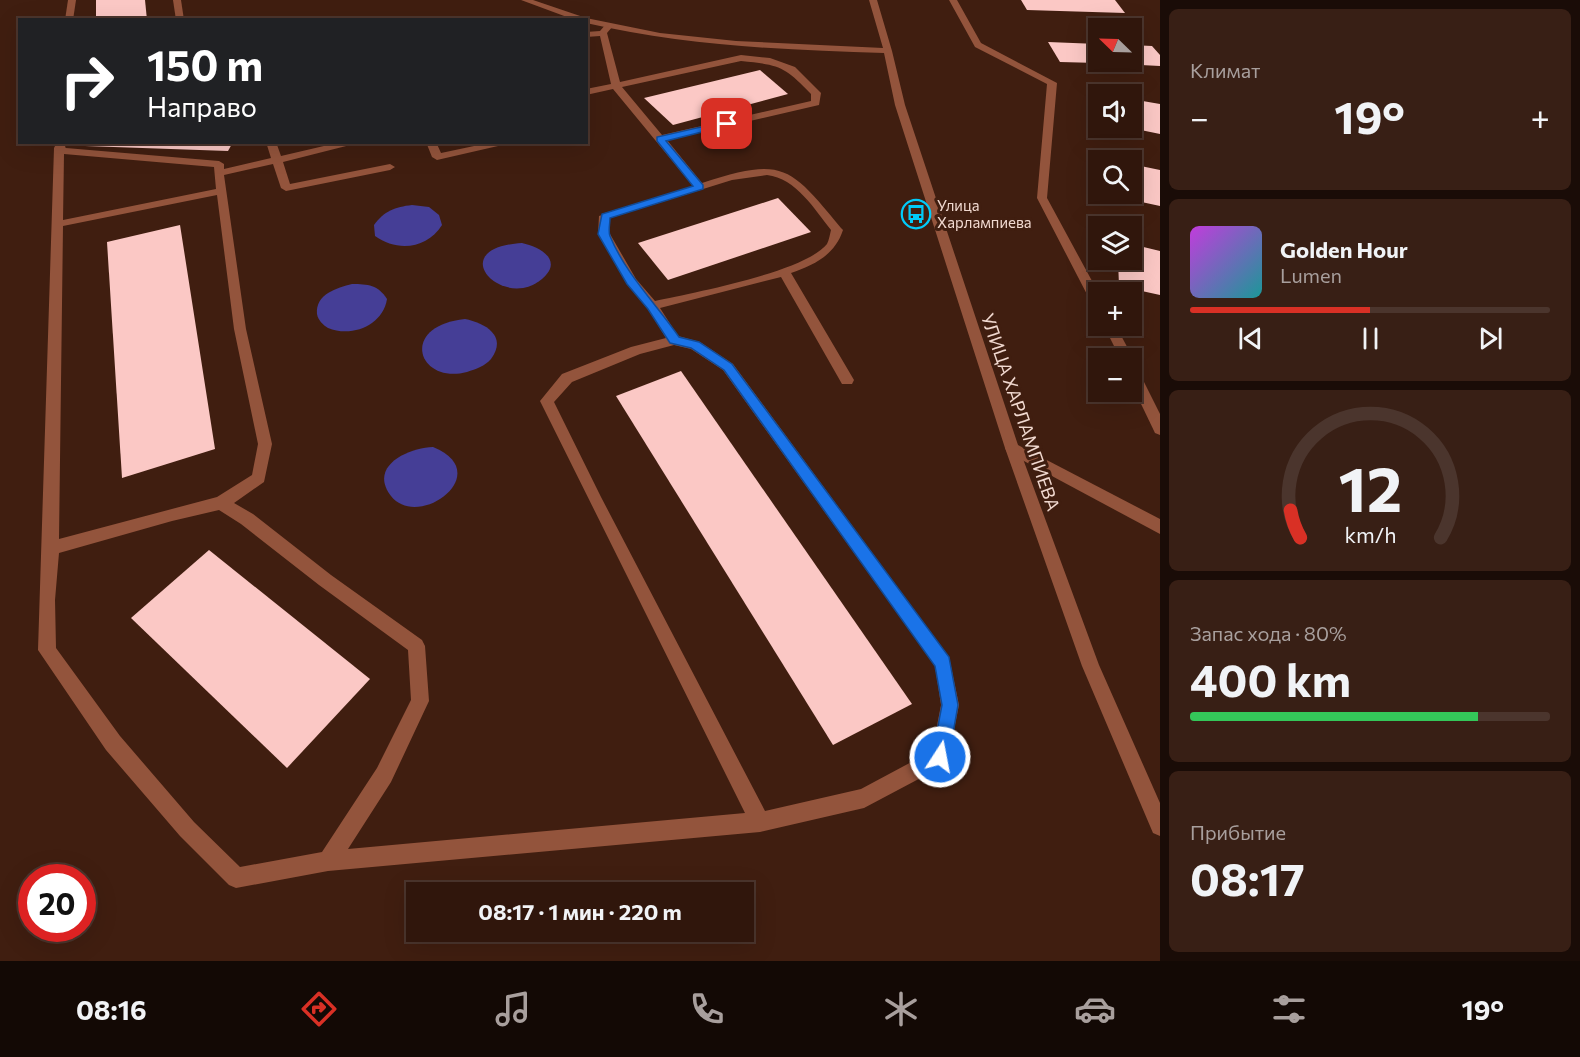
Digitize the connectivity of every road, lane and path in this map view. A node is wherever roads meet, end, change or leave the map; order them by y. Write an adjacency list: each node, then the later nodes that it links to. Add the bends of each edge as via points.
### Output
1 (72, 0): 6 (street)
2 (177, 0): 7 (street)
3 (525, 0): 8 (street)
4 (873, 0): 12 (street, УЛИЦА ХАРЛАМПИЕВА)
5 (953, 0): 28 (street, via 978,45 1052,83 1042,198)
6 (69, 18)
7 (180, 18)
8 (580, 18)
9 (588, 21): 10 (street)
10 (606, 29): 11 (street); 12 (street, via 695,39); 13 (street)
11 (588, 34)
12 (888, 51): 34 (street, УЛИЦА ХАРЛАМПИЕВА, via 900,105)
13 (616, 86): 14 (street); 15 (street); 15 (street, via 741,58 770,61 792,69 816,93 816,103)
14 (588, 92)
15 (660, 139): 24 (street)
16 (272, 144): 21 (street)
17 (348, 144): 21 (street)
18 (432, 144): 19 (street, via 437,157)
19 (500, 144)
20 (60, 145): 23 (street, via 64,151 219,164); 26 (street)
21 (277, 160): 22 (street, via 285,188); 23 (street)
22 (390, 167)
23 (219, 173): 25 (street)
24 (699, 187): 27 (street, via 749,173 778,173 797,184 837,231 832,246 810,262); 29 (street, via 605,216 604,234 631,281)
25 (221, 190): 26 (street); 35 (street, via 240,329 265,444 259,478)
26 (58, 224): 37 (street)
27 (784, 271): 29 (street); 31 (street)
28 (1088, 285)
29 (652, 306): 30 (street)
30 (675, 340): 38 (street, via 636,350 567,378 547,401); 38 (street, via 695,345 728,367 943,663 950,705 940,757 864,798)
31 (847, 381)
32 (1142, 392): 33 (street)
33 (1160, 429)
34 (1012, 448): 36 (street); 39 (street, УЛИЦА ХАРЛАМПИЕВА, via 1091,666)
35 (221, 503): 37 (street); 40 (street, via 416,645 420,701 384,775)
36 (1160, 527)
37 (51, 548): 40 (street, via 47,650 113,742 187,829 236,878)
38 (760, 822): 40 (street)
39 (1160, 826)
40 (328, 861)

